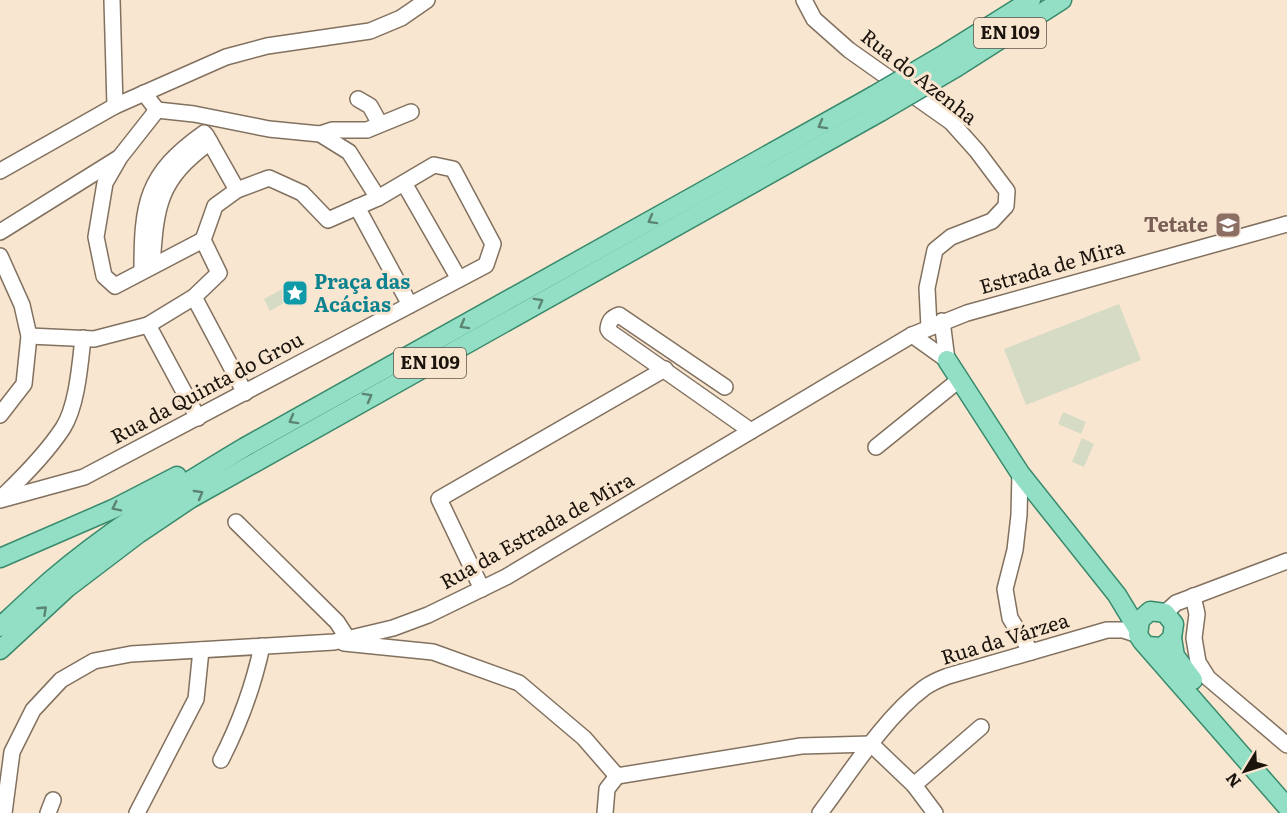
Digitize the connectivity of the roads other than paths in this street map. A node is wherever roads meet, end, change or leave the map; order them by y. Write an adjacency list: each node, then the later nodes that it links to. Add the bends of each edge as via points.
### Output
1 (112, 0): 10 (street)
2 (427, 0): 7 (street, via 401,18 370,31 246,51)
3 (804, 0): 32 (street, Rua do Azenha, via 814,19 849,50 951,122 1007,191 1006,206 992,221 951,237 935,250 927,288)
4 (1031, 0): 6 (main road, EN 109)
5 (1062, 0): 6 (main road, EN 109)
6 (953, 59): 9 (main road, EN 109, bridge)
7 (144, 93): 10 (street); 11 (street)
8 (358, 99): 14 (street, via 370,106)
9 (878, 103): 45 (main road, EN 109, one-way to 45); 61 (main road, EN 109, one-way to 9, via 67,588 190,499)
10 (115, 106): 18 (street)
11 (157, 110): 13 (street); 17 (street)
12 (411, 112): 14 (street)
13 (194, 114): 15 (street, via 269,129); 16 (street)
14 (380, 124): 15 (street, via 367,130)
15 (320, 134): 21 (street, via 349,152)
16 (207, 137): 20 (street); 27 (street, via 178,168 161,196)
17 (120, 157): 24 (street); 27 (street, via 105,183 96,237 104,276 115,286)
18 (0, 171)
19 (404, 183): 21 (street); 28 (street); 28 (street, Rua da Quinta do Grou, via 434,165 453,169 493,244 486,265)
20 (237, 190): 22 (street, via 269,178 302,193 328,220); 25 (street, via 215,206)
21 (378, 198): 22 (street)
22 (357, 207): 30 (street)
23 (1287, 224): 31 (street, Estrada de Mira)
24 (0, 232)
25 (204, 240): 27 (street); 29 (street, via 219,273)
26 (0, 256): 35 (street, via 22,305)
27 (147, 268)
28 (459, 279): 30 (street, Rua da Quinta do Grou)
29 (194, 297): 33 (street); 41 (street)
30 (410, 305): 41 (street, Rua da Quinta do Grou)
31 (967, 313): 32 (street, Rua da Estrada de Mira)
32 (936, 324): 34 (street, Rua da Estrada de Mira); 37 (street)
33 (147, 325): 36 (street, via 94,339); 43 (street)
34 (912, 335): 37 (street); 44 (street, Rua da Estrada de Mira)
35 (29, 336): 36 (street); 42 (street, via 24,384)
36 (83, 338): 48 (street, via 78,388 64,427)
37 (947, 360): 39 (main road)
38 (664, 369): 40 (street, via 610,332 612,317 619,315); 44 (street); 52 (street, via 439,499)
39 (959, 380): 46 (street); 47 (main road)
40 (725, 387)
41 (246, 393): 43 (street, Rua da Quinta do Grou)
42 (0, 415)
43 (198, 418): 48 (street, Rua da Quinta do Grou, via 84,477)
44 (751, 431): 52 (street, Rua da Estrada de Mira)
45 (245, 447): 50 (main road, one-way to 50); 56 (main road, EN 109, via 127,522 51,580)
46 (876, 447)
47 (1020, 473): 53 (main road); 63 (street, via 1015,550 1005,589 1010,618)
48 (0, 500)
49 (236, 522): 59 (street, via 338,622)
50 (0, 558)
51 (1287, 561): 54 (street)
52 (482, 589): 59 (street, Rua da Estrada de Mira, via 393,628)
53 (1117, 595): 55 (main road); 57 (main road)
54 (1193, 596): 55 (street); 66 (street, via 1198,662 1208,678)
55 (1158, 612): 57 (main road, via 1140,620); 58 (main road, via 1174,624)
56 (0, 627)
57 (1141, 636): 58 (main road, via 1154,648 1162,647); 63 (street, Rua da Várzea, via 1107,630); 71 (main road)
58 (1172, 638): 70 (main road, via 1182,668)
59 (341, 640): 60 (street, Rua da Estrada de Mira); 68 (street, via 433,652 519,683 584,738)
60 (262, 646): 62 (street, Rua da Estrada de Mira); 67 (street, via 253,687)
61 (0, 650)
62 (201, 650): 72 (street, Rua da Estrada de Mira, via 131,654 94,661 61,680 33,711 12,752); 73 (street, via 196,699)
63 (1031, 652): 65 (street, Rua da Várzea, via 926,686)
64 (981, 727): 69 (street)
65 (871, 744): 68 (street, via 801,746); 69 (street); 75 (street, Rua da Várzea)
66 (1287, 745)
67 (221, 760)
68 (617, 776): 74 (street, via 607,789)
69 (914, 785): 76 (street)
70 (1287, 788)
71 (1287, 807)
72 (4, 813)
73 (137, 813)
74 (605, 813)
75 (820, 813)
76 (935, 813)

